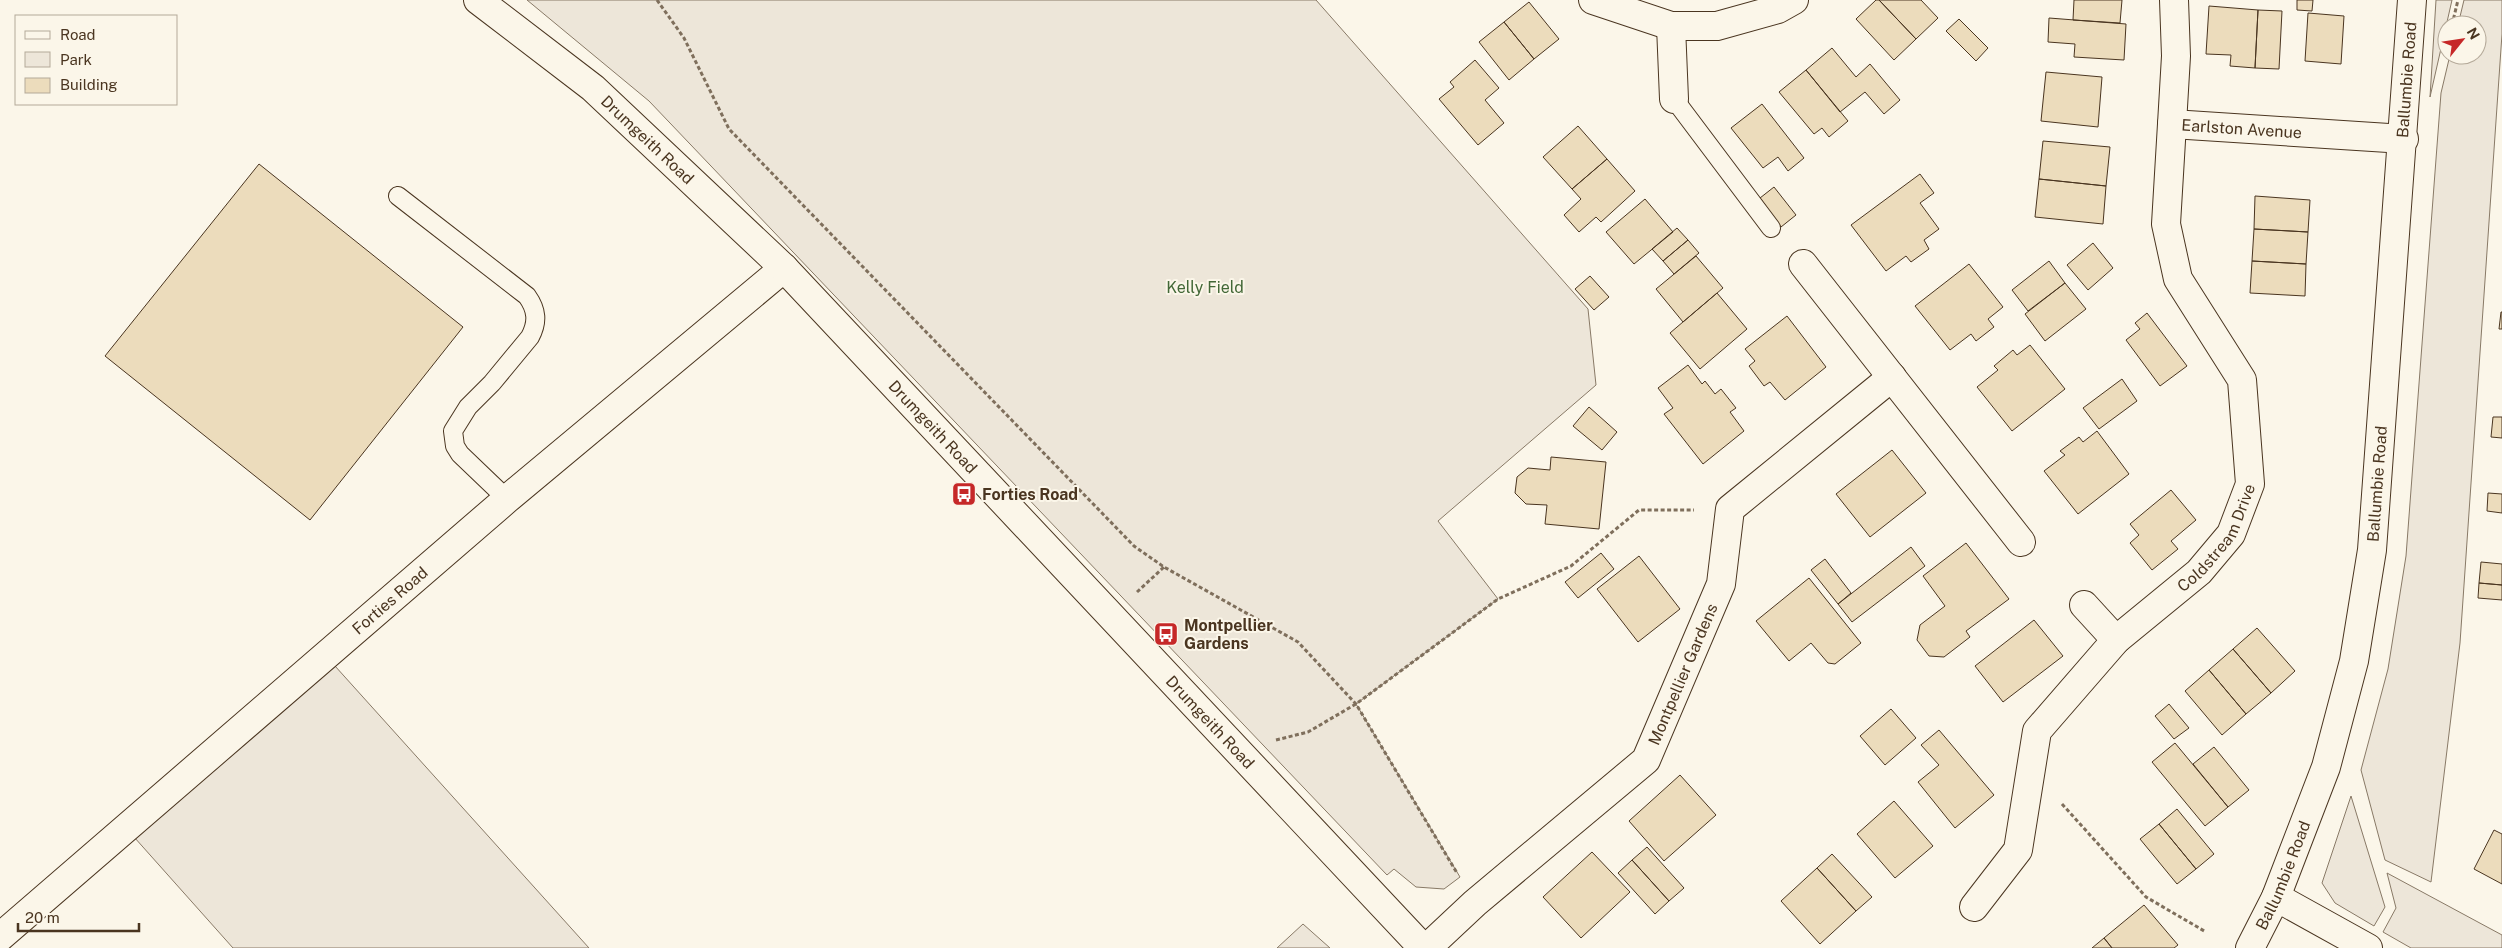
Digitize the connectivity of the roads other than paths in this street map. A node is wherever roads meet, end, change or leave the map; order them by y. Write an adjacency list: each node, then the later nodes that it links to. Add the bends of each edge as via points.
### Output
1 (478, 0): 13 (street, Drumgeith Road, via 592,88)
2 (1593, 0): 6 (street)
3 (1794, 0): 6 (street, via 1778,9 1717,26)
4 (2174, 0): 8 (street, Earlston Avenue, via 2176,56)
5 (2412, 0): 9 (street, Ballumbie Road)
6 (1671, 26): 7 (street)
7 (1674, 99): 11 (lane)
8 (2172, 124): 9 (street, Earlston Avenue); 18 (street, Coldstream Drive, via 2166,224 2178,279 2242,380 2250,484 2231,534 2212,557 2199,572)
9 (2404, 139): 19 (street, Ballumbie Road, via 2372,550 2354,661 2326,767)
10 (398, 196): 15 (lane, via 527,296 535,307 534,329 530,337 468,407 453,431 460,454)
11 (1771, 228)
12 (1803, 264): 14 (street)
13 (784, 268): 15 (street, Forties Road); 22 (street, Drumgeith Road)
14 (1892, 377): 16 (street); 22 (street, Montpellier Gardens, via 1730,509 1722,584 1646,760)
15 (507, 499): 21 (street, Forties Road)
16 (2021, 542)
17 (2084, 605): 18 (street)
18 (2116, 640): 20 (street, Coldstream Drive, via 2037,731 2018,850)
19 (2276, 897): 23 (street, Ballumbie Road); 24 (street)
20 (1974, 907)
21 (0, 937)
22 (1425, 948)
23 (2250, 948)
24 (2368, 948)

